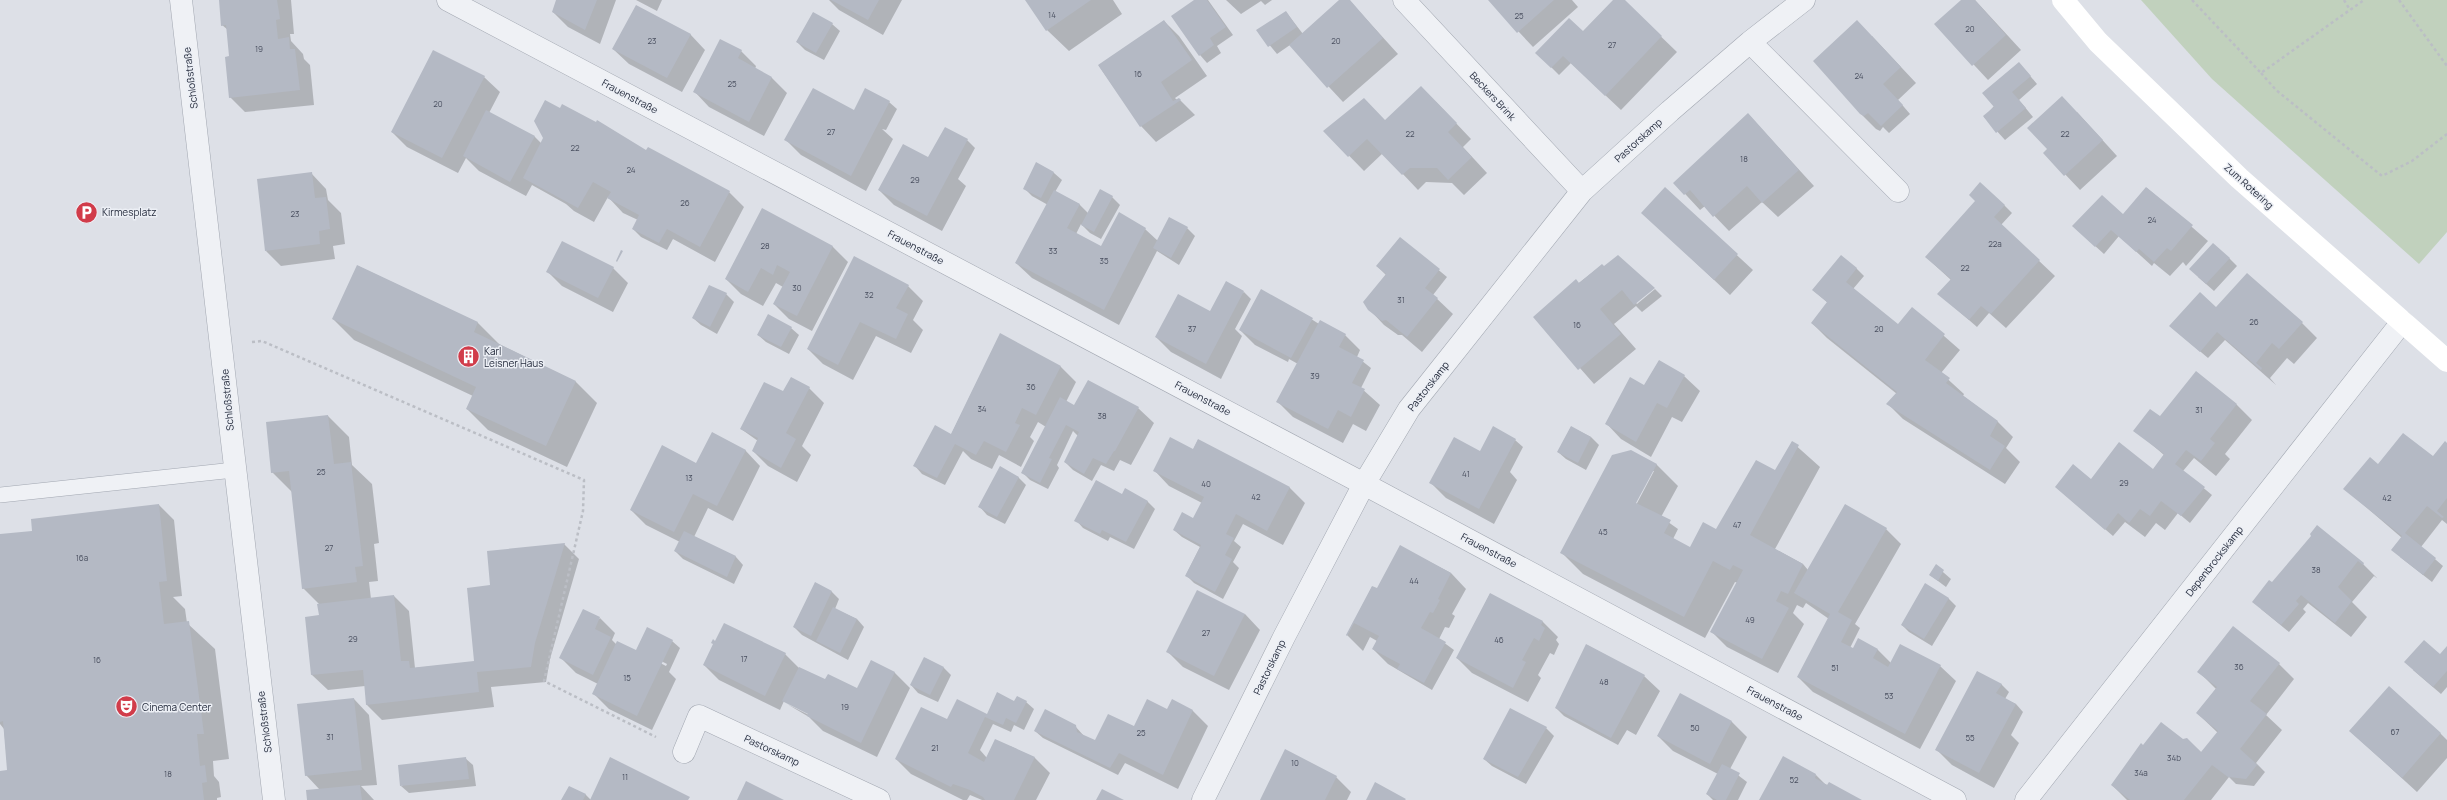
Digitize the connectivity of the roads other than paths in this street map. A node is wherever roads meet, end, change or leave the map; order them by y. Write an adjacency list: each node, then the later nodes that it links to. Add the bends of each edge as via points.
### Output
1 (181, 0): 11 (street, Schloßstraße)
2 (448, 0): 12 (street, Frauenstraße)
3 (1404, 0): 7 (street, Beckers Brink)
4 (1804, 0): 6 (street, Pastorskamp)
5 (2063, 0): 9 (street, Zum Rotering, via 2098,42 2239,178)
6 (1750, 42): 7 (street, Pastorskamp); 8 (street)
7 (1582, 191): 12 (street, Pastorskamp, via 1410,409)
8 (1898, 191)
9 (2402, 322): 10 (street, Zum Rotering); 19 (street, Depenbrockskamp)
10 (2447, 361)
11 (234, 470): 13 (lane); 15 (street, Schloßstraße)
12 (1364, 484): 17 (street, Pastorskamp); 18 (street, Frauenstraße)
13 (0, 495)
14 (684, 752): 16 (street, Pastorskamp, via 699,716)
15 (274, 800)
16 (879, 800)
17 (1203, 800)
18 (1955, 800)
19 (2026, 800)

